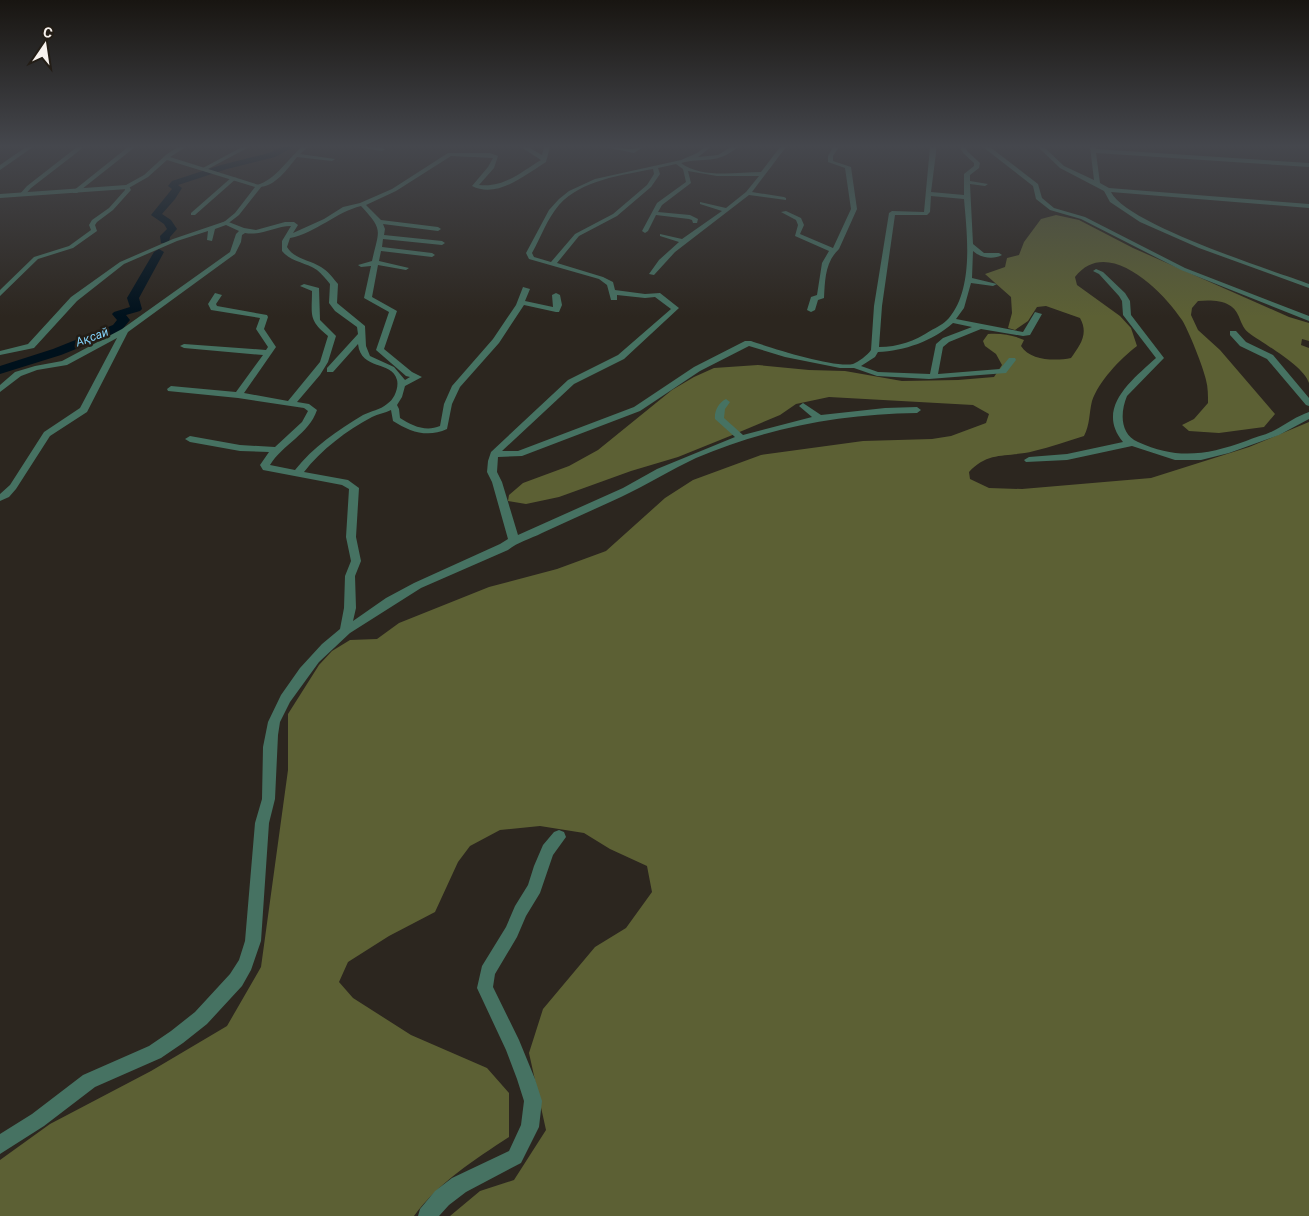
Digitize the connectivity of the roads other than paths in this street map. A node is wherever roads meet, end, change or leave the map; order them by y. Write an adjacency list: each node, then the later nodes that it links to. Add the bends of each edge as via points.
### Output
1 (116, 204): 50 (street, via 94,221 95,230 71,247 36,258)
2 (205, 204): 20 (street)
3 (245, 204): 21 (street)
4 (362, 204): 22 (street); 29 (street, via 345,208)
5 (559, 204): 40 (street, via 528,253 532,258)
6 (627, 204): 40 (street, via 577,235)
7 (660, 204): 19 (street)
8 (705, 204): 17 (street)
9 (735, 204): 17 (street)
10 (853, 204): 36 (street, via 854,209 836,249)
11 (927, 204): 63 (street, via 925,214 892,213)
12 (967, 204): 34 (street)
13 (1045, 204): 56 (street, via 1052,209 1083,218 1182,269)
14 (1116, 204): 48 (street, via 1142,221 1201,247)
15 (1281, 204): 16 (street)
16 (1309, 206)
17 (727, 210): 32 (street)
18 (784, 212): 36 (street, via 799,219 801,225 797,235 800,238)
19 (654, 213): 23 (street, via 695,219); 27 (street)
20 (193, 214)
21 (226, 222): 24 (street); 25 (street)
22 (379, 222): 26 (street); 30 (street)
23 (695, 222)
24 (212, 228): 31 (street); 64 (street, via 122,263 74,299 31,346)
25 (244, 230): 29 (street, via 258,232 286,223 294,224); 59 (street, via 239,234 233,253)
26 (438, 230)
27 (645, 231)
28 (662, 235): 32 (street)
29 (289, 236): 61 (street, via 284,247 286,252 322,271 334,284 333,303 361,326)
30 (382, 237): 33 (street); 35 (street)
31 (210, 240)
32 (684, 241): 44 (street, via 668,253)
33 (442, 243)
34 (969, 244): 38 (street, via 982,255); 45 (street)
35 (378, 249): 37 (street); 39 (street)
36 (832, 250): 54 (street, via 823,271 820,298 815,297)
37 (432, 255)
38 (999, 255)
39 (376, 263): 41 (street); 42 (street); 70 (street, via 368,298 393,311 380,350 409,374 418,377)
40 (554, 263): 86 (street, via 601,278 610,284 614,296 656,295 675,308 621,357 571,382)
41 (361, 265)
42 (406, 268)
43 (1096, 271): 84 (street, via 1122,295 1127,315 1160,358 1132,385 1120,402 1119,428 1126,440)
44 (652, 274)
45 (968, 280): 46 (street); 57 (street, via 961,305)
46 (993, 284)
47 (304, 286): 75 (street, via 316,290 316,318 321,328 332,336 324,362)
48 (1309, 286)
49 (526, 289): 53 (street)
50 (0, 294)
51 (218, 294): 65 (street, via 212,304 214,308 264,317 259,327 272,347)
52 (556, 295): 53 (street, via 556,310)
53 (522, 302): 77 (street, via 490,348 456,386 448,404 444,427 433,431 410,429 396,419)
54 (811, 310)
55 (1038, 314): 58 (street, via 1027,334)
56 (1309, 319)
57 (952, 321): 58 (street); 63 (street, via 906,347)
58 (978, 327): 69 (street, via 939,346)
59 (126, 331): 71 (street, via 64,363 18,374); 89 (street, via 84,410 47,434 13,487)
60 (1233, 333): 76 (street, via 1243,344 1270,357)
61 (362, 335): 68 (street); 70 (street, via 362,349 367,358 392,370)
62 (184, 346): 65 (street)
63 (875, 350): 67 (street)
64 (0, 353)
65 (269, 353): 73 (street)
66 (1012, 360): 69 (street, via 1003,371)
67 (855, 366): 69 (street, via 884,375); 86 (street, via 786,355 748,343 697,369 637,409 519,454)
68 (330, 370)
69 (935, 376)
70 (402, 384): 77 (street)
71 (0, 389)
72 (171, 389): 73 (street)
73 (238, 395): 75 (street)
74 (726, 402): 83 (street, via 717,415)
75 (290, 403): 85 (street, via 306,406 314,412)
76 (1309, 403)
77 (392, 405): 88 (street, via 326,443)
78 (803, 406): 81 (street)
79 (918, 410): 81 (street, via 874,410)
80 (1309, 414): 84 (street, via 1276,433 1201,457 1175,457)
81 (819, 418): 83 (street)
82 (190, 439): 85 (street)
83 (742, 439): 90 (street, via 693,456 635,486)
84 (1133, 443): 87 (street, via 1067,457)
85 (276, 450): 88 (street, via 268,458 266,468)
86 (494, 454): 90 (street, via 492,475 507,521)
87 (1029, 460)
88 (297, 474): 91 (street, via 349,483 354,488 351,537 356,561 350,576 350,608)
89 (0, 498)
90 (517, 538): 91 (street, via 415,587)
91 (345, 630): 93 (street, via 304,672 285,699 274,724 253,941 236,980 201,1018 177,1037 155,1052 89,1081)
92 (559, 837): 94 (street, via 548,850 535,888 488,972 485,988 526,1079 533,1101 530,1127 515,1157 459,1185)
93 (0, 1145)
94 (427, 1216)

